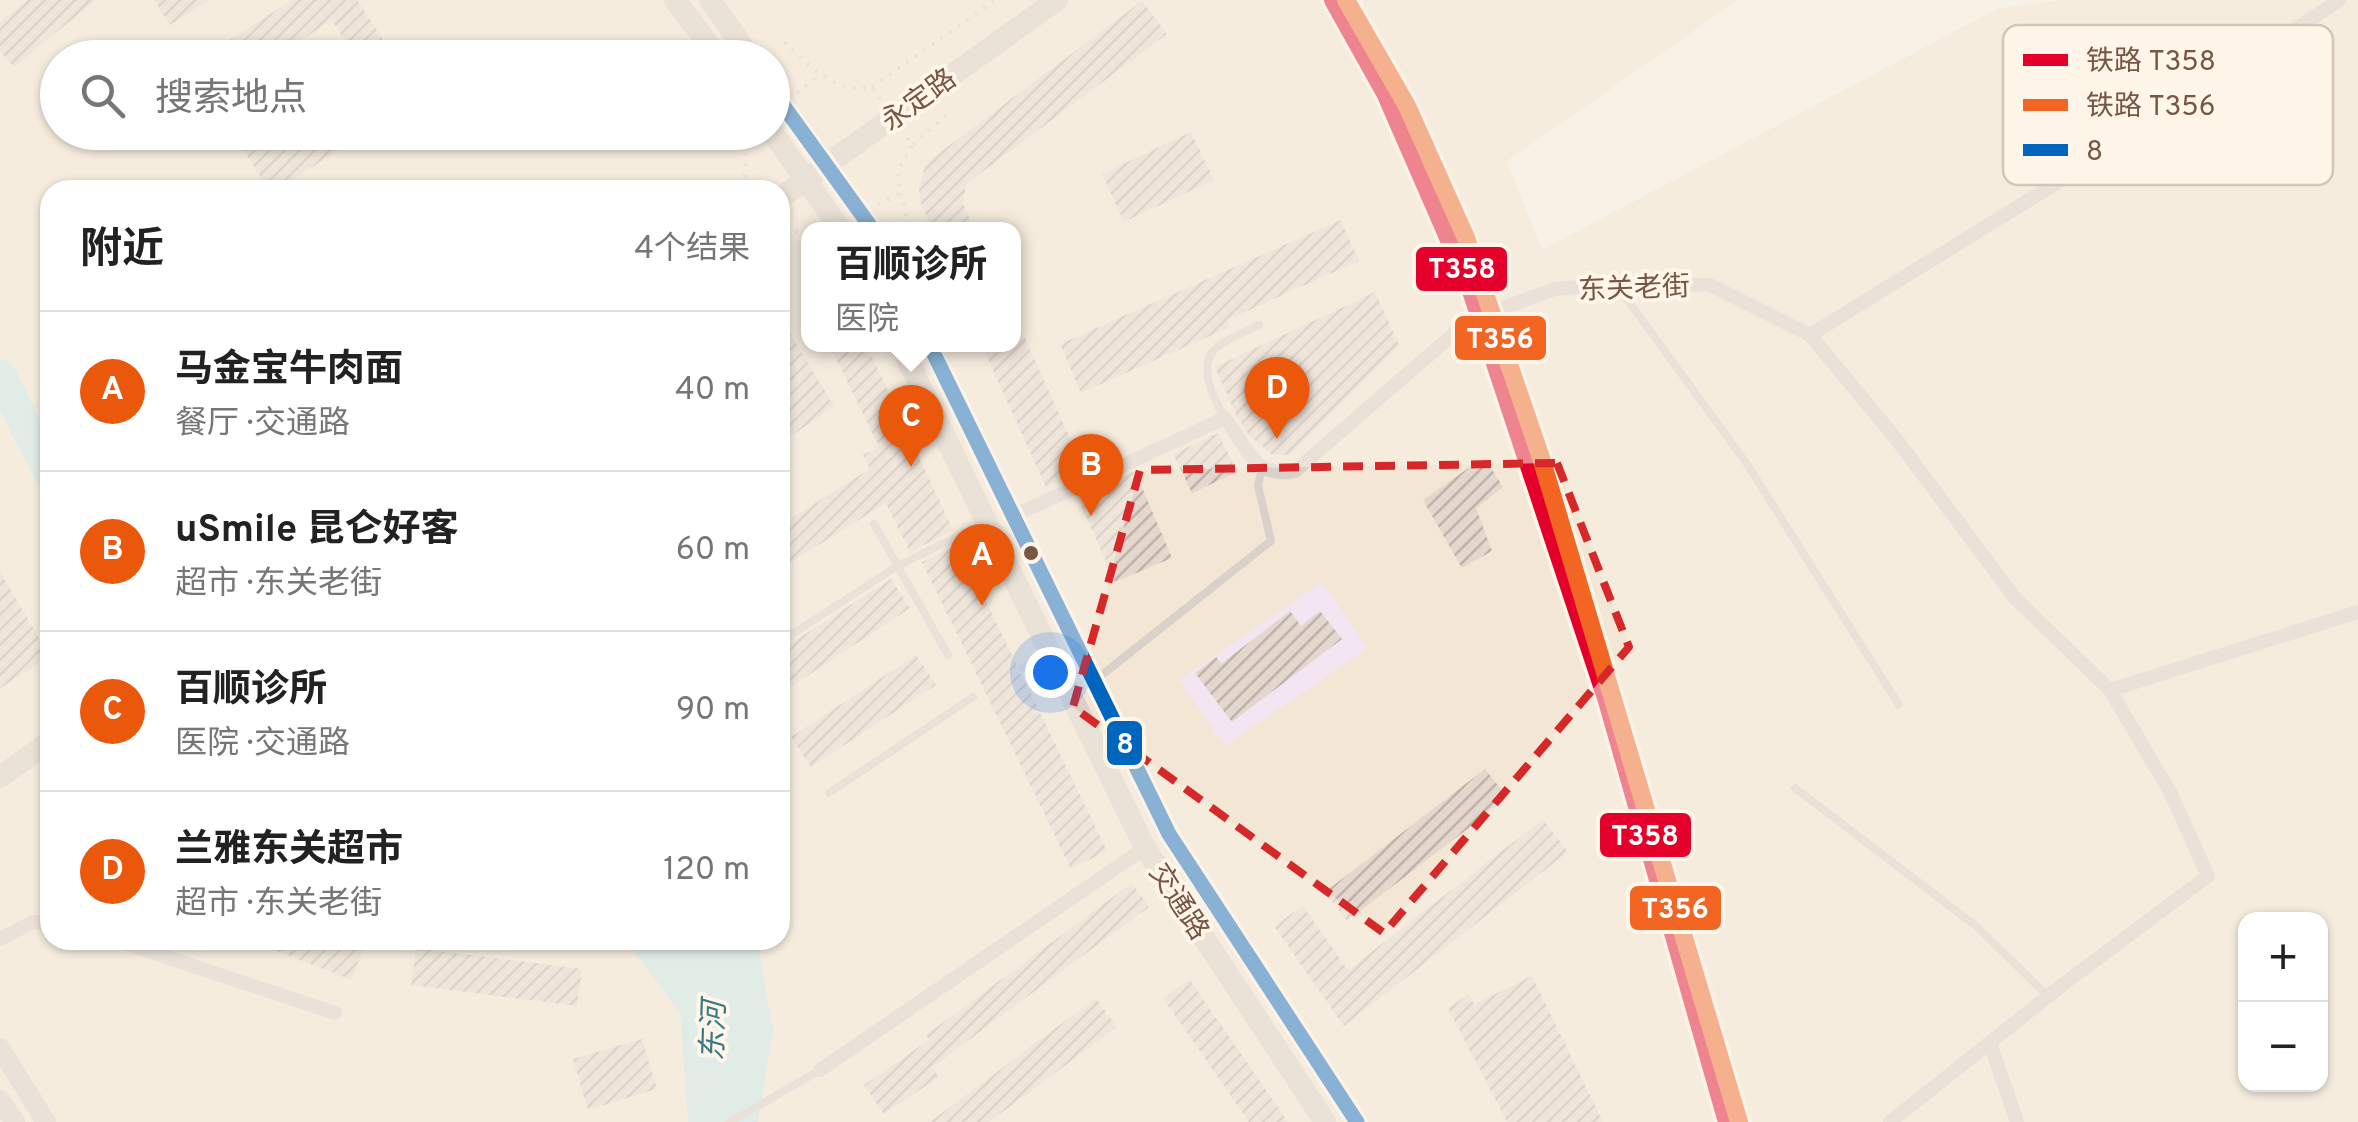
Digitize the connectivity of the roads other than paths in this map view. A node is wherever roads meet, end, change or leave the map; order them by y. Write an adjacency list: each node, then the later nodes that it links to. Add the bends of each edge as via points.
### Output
1 (676, 0): 6 (main road)
2 (710, 0): 7 (main road)
3 (1056, 0): 10 (main road, 永定路)
4 (2340, 0): 5 (street)
5 (2302, 25)
6 (706, 40)
7 (738, 40)
8 (790, 114): 10 (main road)
9 (785, 150): 11 (main road)
10 (827, 164): 11 (main road, 永定路); 15 (main road)
11 (805, 179): 13 (main road, 永定路); 14 (main road)
12 (2053, 185): 20 (street)
13 (790, 190)
14 (836, 222)
15 (867, 222)
16 (1616, 284): 17 (street, 东关老街, via 1556,289); 20 (street, 东关老街, via 1710,285); 37 (lane, via 1747,464)
17 (1508, 306)
18 (1259, 325): 23 (lane, via 1214,349 1208,361 1212,396)
19 (1464, 325): 24 (street, via 1295,471 1276,475)
20 (1810, 335): 35 (street, via 2015,598)
21 (904, 352): 26 (main road, 交通路)
22 (933, 352): 25 (main road, 交通路)
23 (1225, 418): 24 (street); 25 (street)
24 (1262, 469): 34 (lane, via 1258,485 1271,540)
25 (1013, 516): 34 (main road, 交通路)
26 (986, 522): 28 (lane); 31 (main road, 交通路)
27 (874, 524): 28 (lane)
28 (896, 566): 30 (lane); 32 (lane)
29 (2358, 612): 35 (street)
30 (790, 635)
31 (1050, 652): 33 (lane); 42 (main road, 交通路)
32 (948, 655)
33 (1022, 668)
34 (1094, 681): 57 (main road, 交通路, via 1169,834)
35 (2110, 690): 46 (street, via 2170,792 2208,876)
36 (973, 698): 41 (lane)
37 (1899, 705)
38 (40, 748): 39 (main road)
39 (0, 778)
40 (1795, 788): 46 (lane, via 1976,926)
41 (828, 793)
42 (1146, 848): 50 (street); 56 (main road, 交通路)
43 (40, 923): 44 (street)
44 (0, 938)
45 (145, 950): 47 (street)
46 (2048, 996): 48 (street)
47 (335, 1013)
48 (1990, 1043): 52 (street); 60 (street)
49 (0, 1048): 54 (street)
50 (820, 1070): 55 (lane)
51 (0, 1100): 53 (street)
52 (1915, 1103): 58 (street); 59 (street)
53 (14, 1122)
54 (46, 1122)
55 (730, 1122)
56 (1325, 1122)
57 (1356, 1122)
58 (1890, 1122)
59 (1922, 1122)
60 (2018, 1122)

